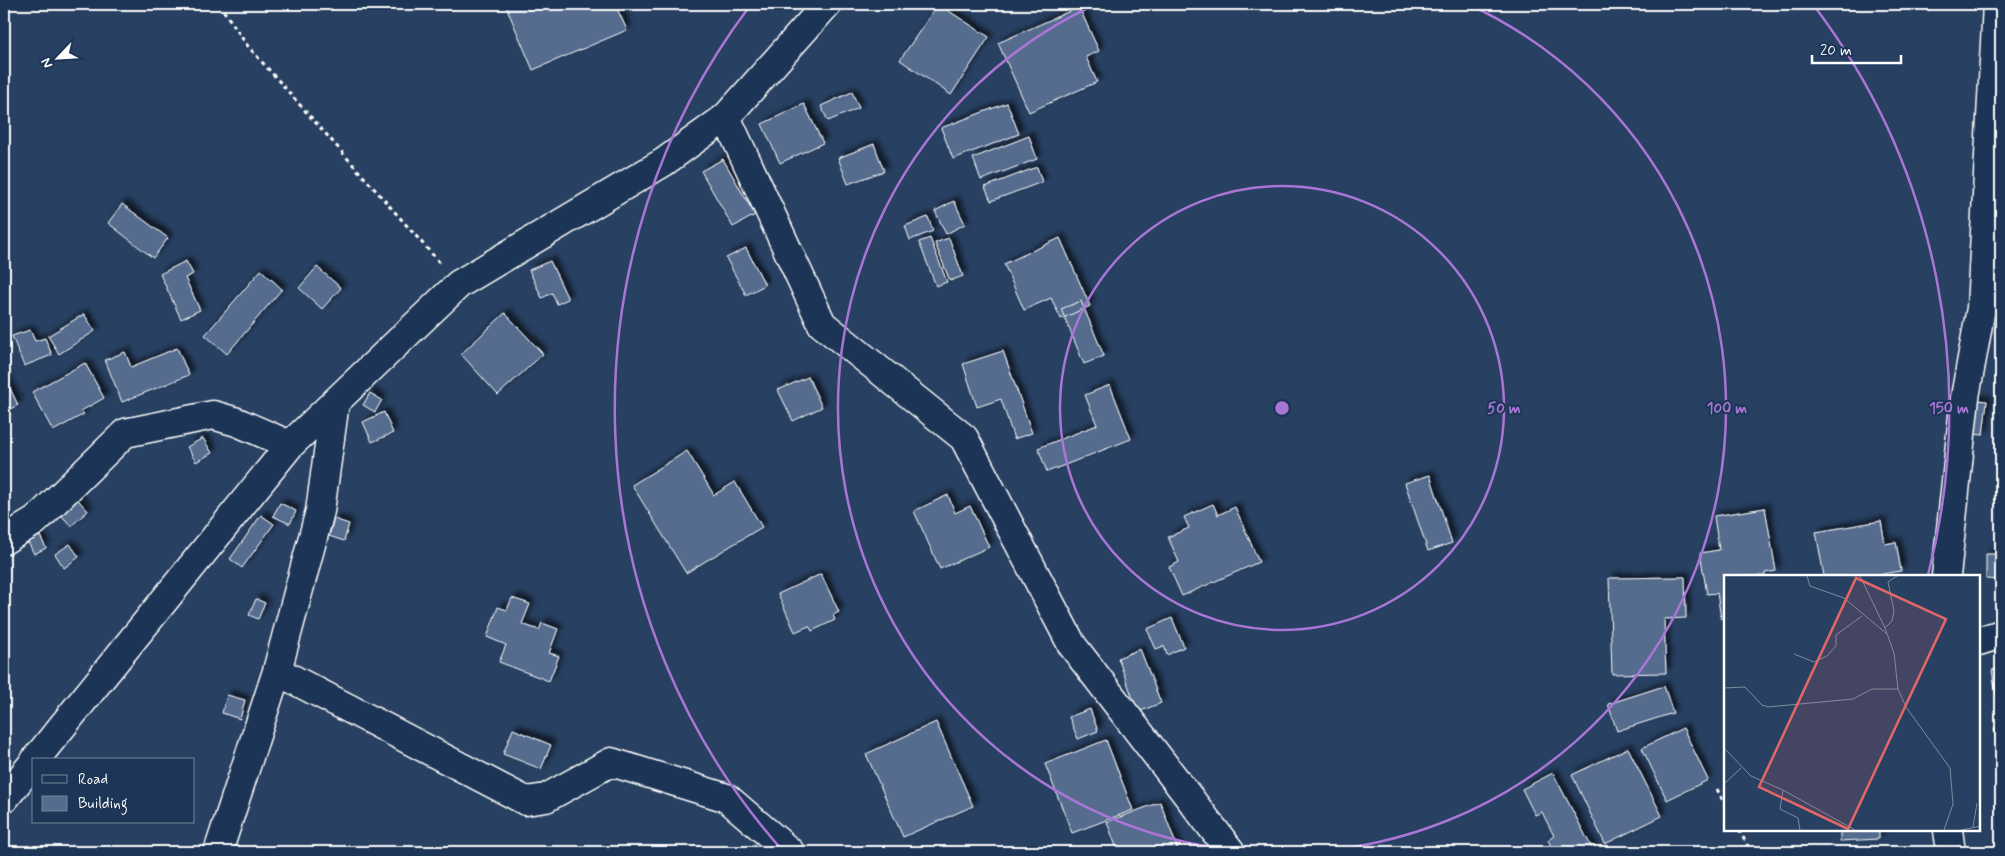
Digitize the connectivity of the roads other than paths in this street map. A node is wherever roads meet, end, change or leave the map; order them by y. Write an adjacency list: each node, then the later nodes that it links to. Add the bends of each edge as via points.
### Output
1 (826, 4): 3 (street)
2 (1997, 4): 7 (street, via 1981,308 1965,397)
3 (726, 117): 4 (street, via 664,162 459,284); 17 (street, via 822,324 964,438 1072,645)
4 (335, 402): 5 (street); 10 (street, via 320,511)
5 (290, 445): 6 (street, via 212,415 125,433 35,521); 11 (street)
6 (4, 540)
7 (1946, 575)
8 (2001, 634): 9 (street)
9 (1980, 641)
10 (277, 671): 15 (street); 16 (street, via 526,801 546,798 611,762 727,798)
11 (37, 758)
12 (32, 765): 13 (street)
13 (4, 799)
14 (1948, 831): 18 (street)
15 (218, 852)
16 (790, 852)
17 (1231, 852)
18 (1951, 852)

